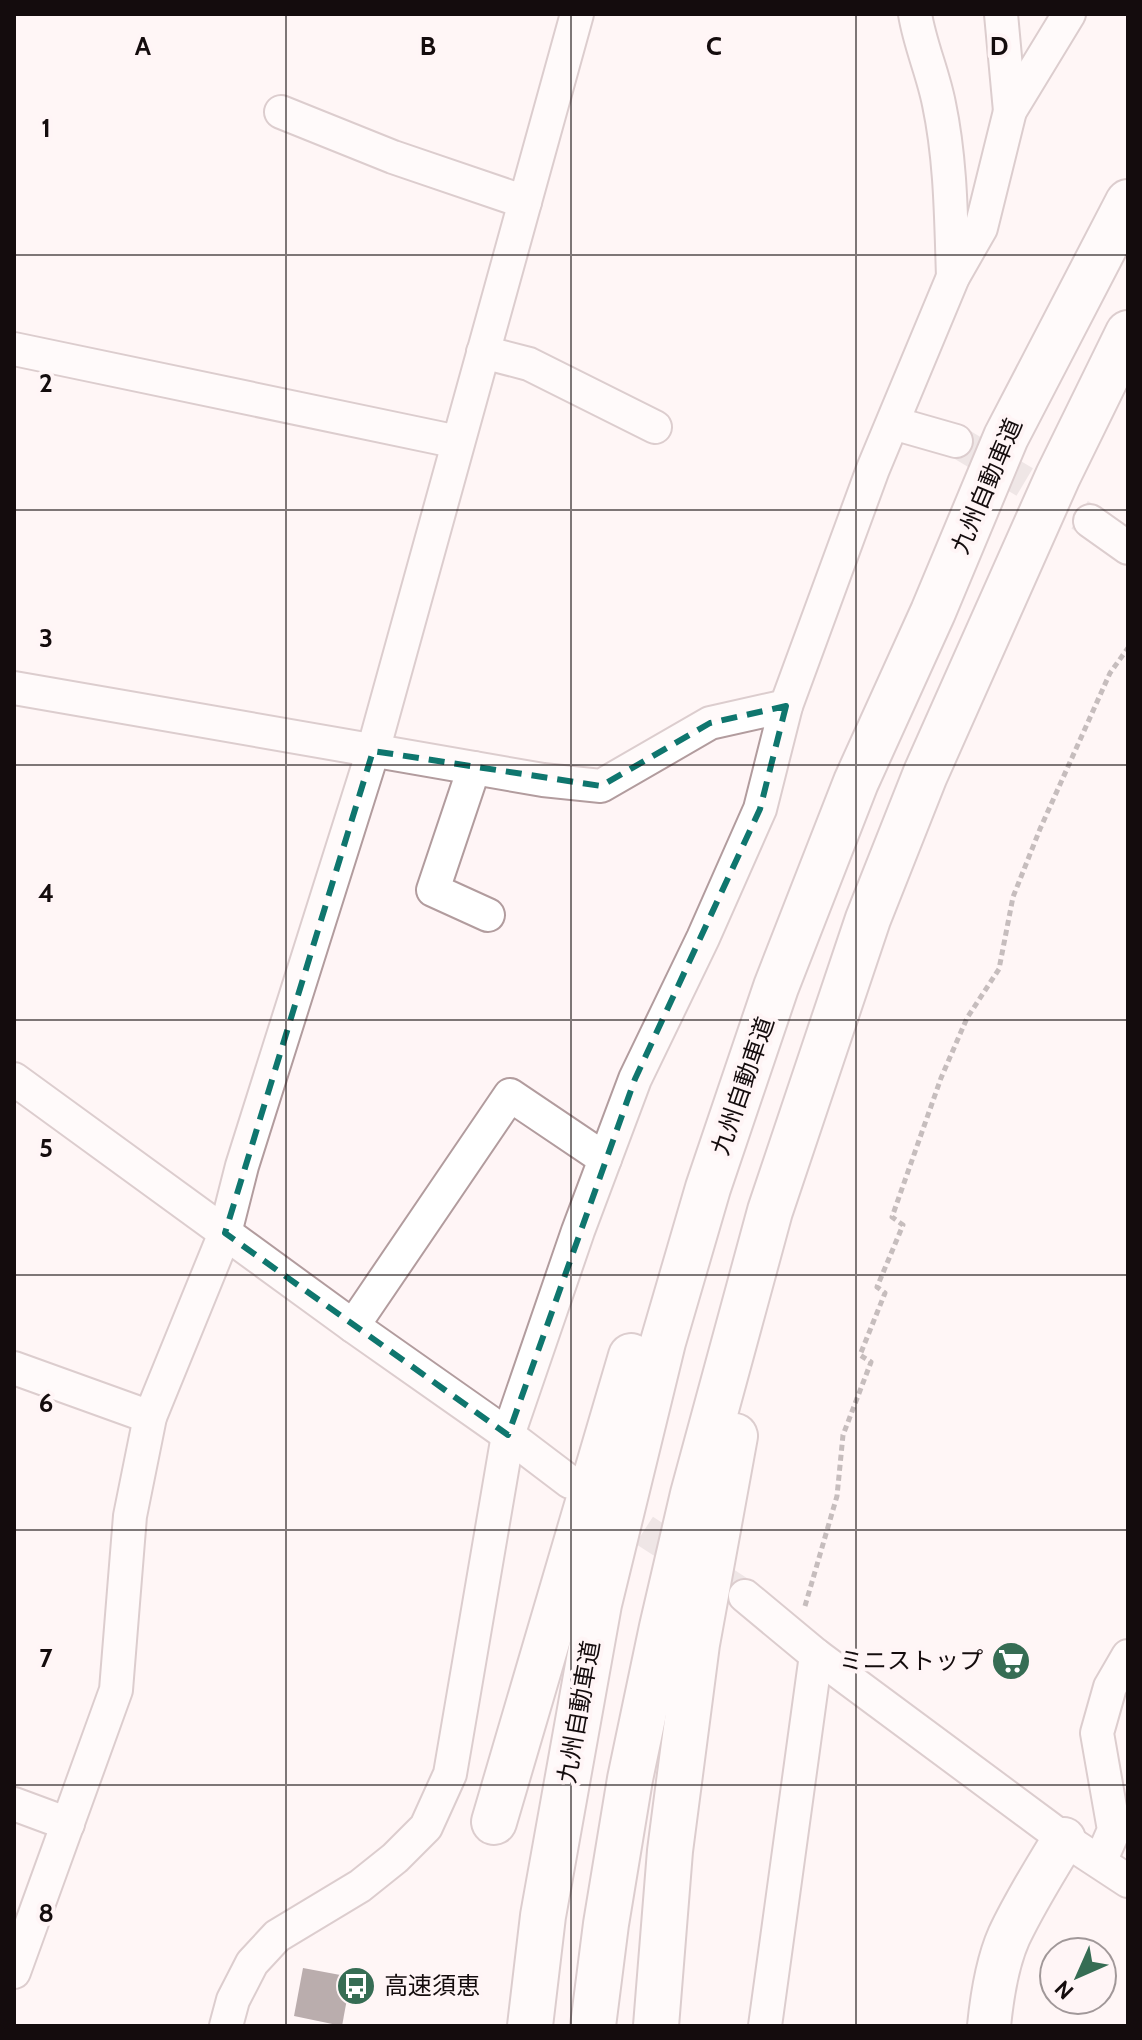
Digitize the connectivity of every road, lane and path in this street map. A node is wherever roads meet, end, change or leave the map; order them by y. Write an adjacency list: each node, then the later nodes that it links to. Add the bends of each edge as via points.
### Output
1 (577, 14): 7 (street)
2 (915, 14): 9 (street, via 939,102 950,184)
3 (1001, 14): 5 (street)
4 (1069, 14): 5 (street)
5 (1010, 111): 9 (street, via 981,228)
6 (281, 112): 7 (street)
7 (525, 202): 12 (street)
8 (1128, 202): 26 (highway, 九州自動車道, via 1006,437 856,782)
9 (953, 277): 13 (street)
10 (1128, 333): 25 (highway, via 925,775)
11 (14, 349): 16 (street)
12 (483, 352): 14 (street, via 529,364); 16 (street)
13 (893, 423): 15 (street); 21 (street)
14 (655, 427)
15 (956, 441)
16 (458, 442): 22 (street)
17 (1090, 521): 18 (street)
18 (1128, 548)
19 (1128, 648): 36 (path, via 1110,673 1040,829 1013,897 999,969 967,1018 941,1078 892,1217 903,1225 877,1287 885,1293 860,1355 871,1362 843,1435 837,1496)
20 (14, 688): 22 (street)
21 (786, 706): 23 (street, via 710,723 601,786); 28 (street, via 760,809 635,1079)
22 (373, 751): 23 (street); 29 (street)
23 (474, 768): 24 (street, via 433,890)
24 (488, 915)
25 (868, 919): 48 (highway, via 770,1211 693,1494 630,1779); 49 (highway, via 758,1308 697,1644 670,1851)
26 (776, 987): 39 (highway, via 652,1289); 47 (highway, 九州自動車道, via 663,1342 599,1604 543,1916)
27 (14, 1079): 29 (street)
28 (605, 1159): 30 (street, via 510,1095); 33 (street)
29 (225, 1233): 30 (street); 32 (street)
30 (353, 1326): 33 (street)
31 (14, 1368): 32 (street)
32 (150, 1417): 40 (street, via 130,1516 116,1690)
33 (508, 1435): 34 (street); 46 (street, via 450,1774 426,1827 360,1886 277,1936 252,1963)
34 (570, 1482)
35 (745, 1596): 36 (street)
36 (806, 1646): 41 (street); 50 (street)
37 (1128, 1656): 42 (street, via 1110,1687 1097,1733 1114,1830)
38 (14, 1804): 40 (street)
39 (494, 1822)
40 (68, 1824): 44 (street)
41 (1064, 1839): 42 (street); 51 (main road, via 1008,1938)
42 (1100, 1862): 43 (street)
43 (1128, 1881)
44 (22, 1928): 45 (street)
45 (14, 1972)
46 (226, 2026)
47 (530, 2026)
48 (593, 2026)
49 (656, 2026)
50 (765, 2026)
51 (989, 2026)

